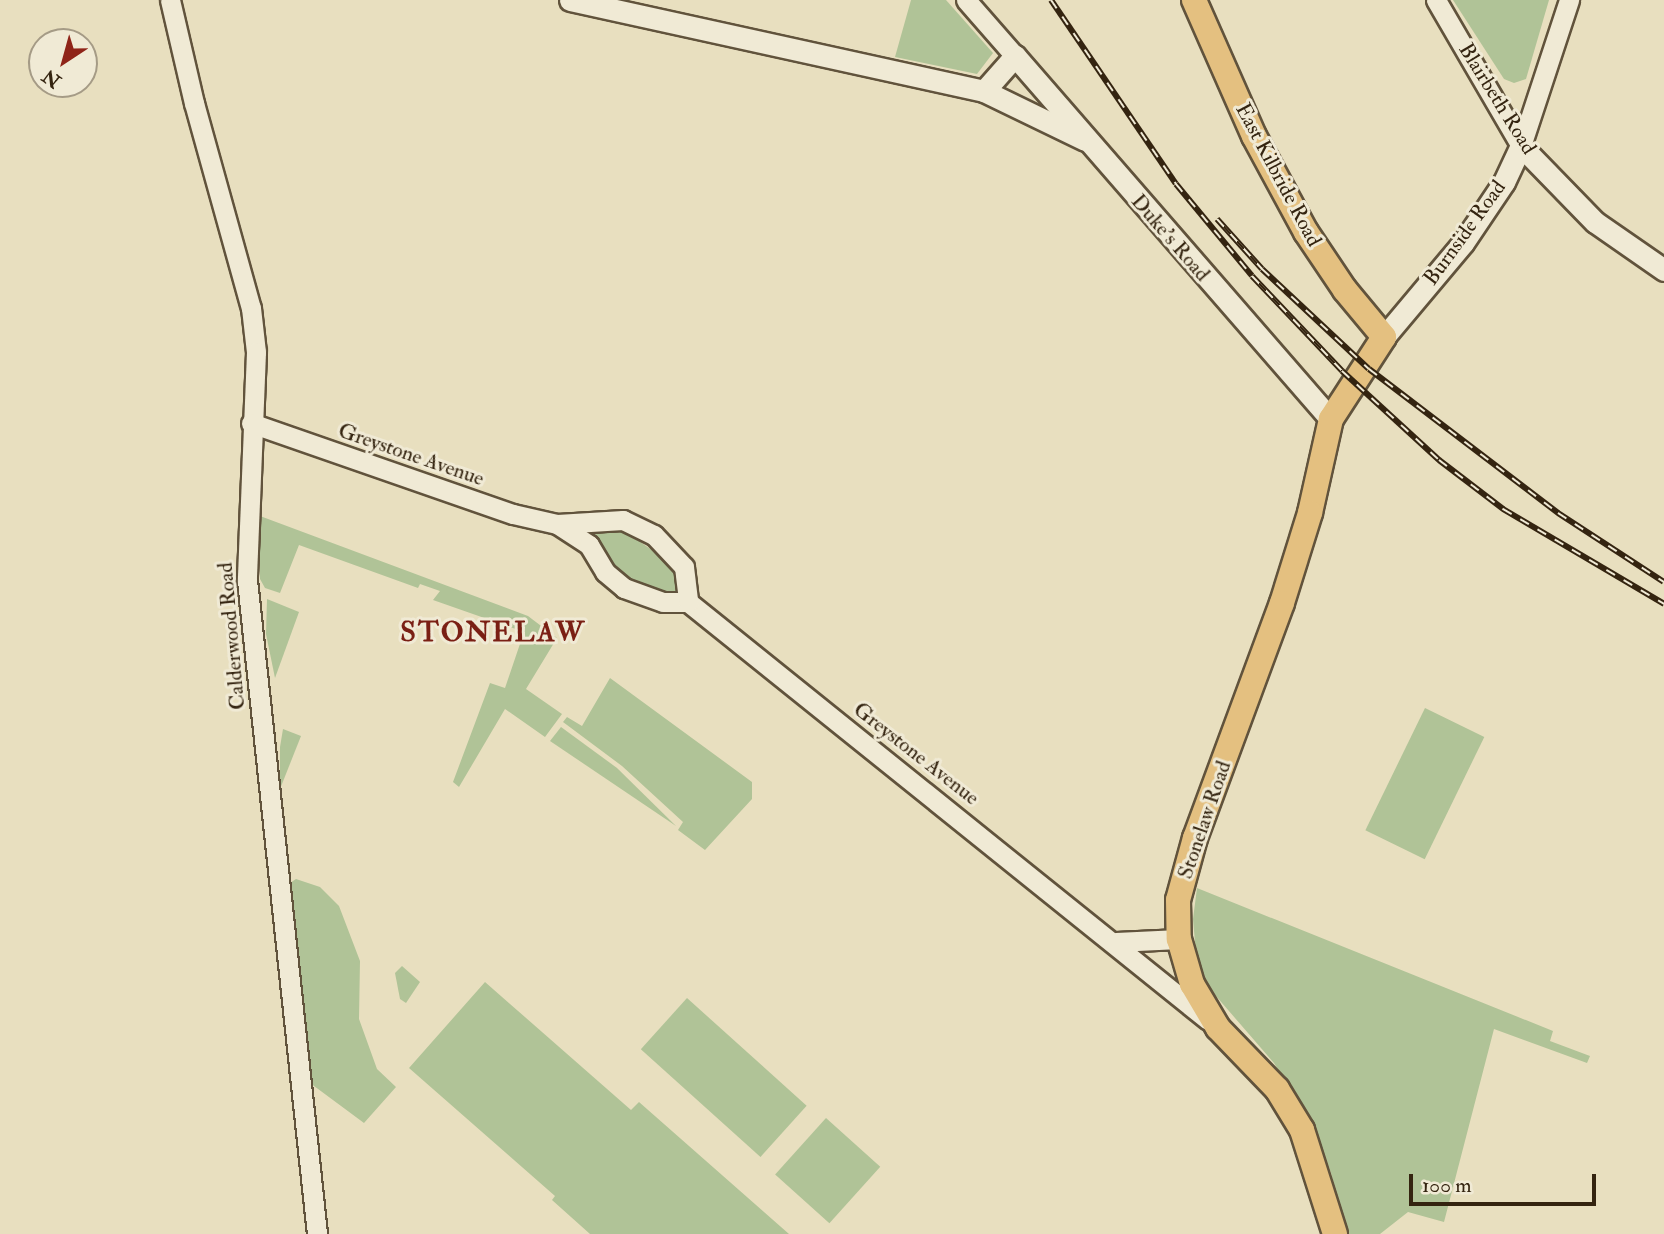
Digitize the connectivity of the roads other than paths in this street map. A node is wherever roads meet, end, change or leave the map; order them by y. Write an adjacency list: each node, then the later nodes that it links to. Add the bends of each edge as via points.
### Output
1 (170, 0): 14 (street, Calderwood Road, via 251,308 256,352)
2 (570, 0): 8 (main road, Duke's Road)
3 (966, 0): 7 (street)
4 (1194, 0): 12 (main road, East Kilbride Road, via 1254,136 1306,232)
5 (1436, 0): 10 (street, Blairbeth Road)
6 (1569, 0): 10 (street, Burnside Road)
7 (1015, 56): 8 (main road); 9 (main road)
8 (984, 91): 9 (main road, Duke's Road)
9 (1084, 140): 13 (main road, Duke's Road)
10 (1521, 146): 11 (main road, Blairbeth Road, via 1595,222); 12 (main road, Burnside Road, via 1504,182 1463,243)
11 (1664, 270)
12 (1384, 337): 13 (main road)
13 (1331, 419): 17 (main road, Stonelaw Road, via 1310,513 1282,603 1195,838 1178,900)
14 (251, 423): 15 (street, Greystone Avenue, via 513,514); 20 (street, Calderwood Road, via 247,580)
15 (557, 524): 16 (street, Greystone Avenue, via 589,545 605,572 624,588 663,602); 16 (street, Greystone Avenue, via 623,520 654,535 684,567)
16 (688, 602): 18 (street, Greystone Avenue)
17 (1179, 939): 18 (street); 19 (main road, Stonelaw Road, via 1192,984)
18 (1116, 942): 19 (street, Greystone Avenue)
19 (1217, 1028): 21 (main road, Stonelaw Road, via 1277,1089 1302,1130)
20 (317, 1234)
21 (1335, 1234)

